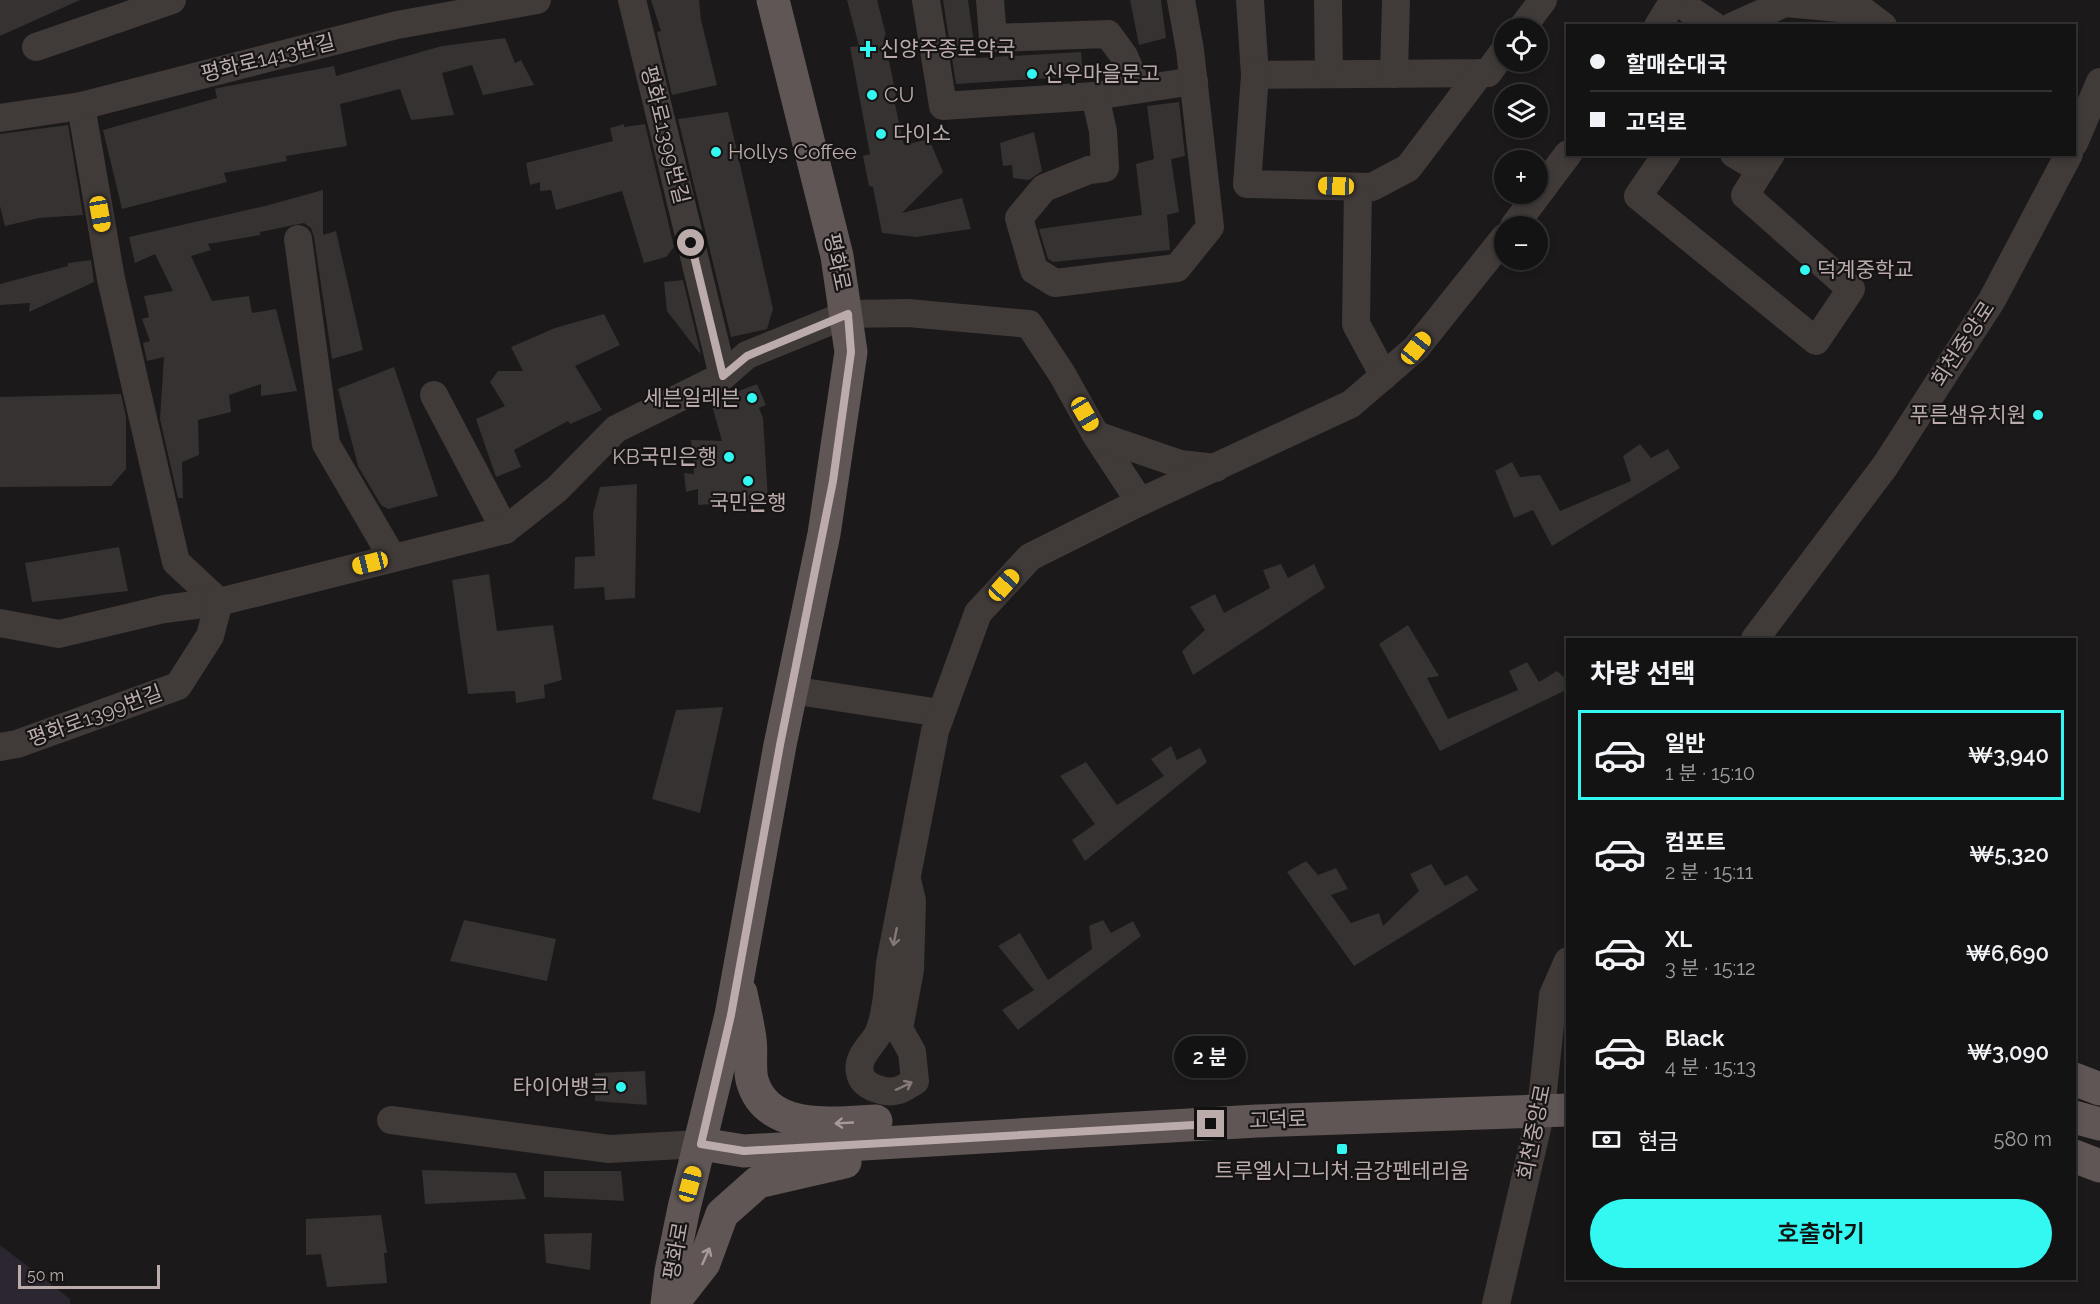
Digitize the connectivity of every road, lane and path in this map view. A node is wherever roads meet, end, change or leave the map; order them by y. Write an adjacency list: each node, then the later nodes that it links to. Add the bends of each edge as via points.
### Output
1 (172, 0): 17 (street)
2 (537, 0): 27 (street, 평화로1413번길, via 397,25)
3 (632, 0): 40 (street, 평화로1399번길)
4 (773, 0): 39 (main road, 평화로)
5 (926, 0): 26 (street, via 943,106)
6 (990, 0): 25 (street, via 993,38 1107,34 1124,56)
7 (1181, 0): 23 (street)
8 (1250, 0): 22 (street)
9 (1328, 0): 20 (street)
10 (1396, 0): 21 (street)
11 (1543, 0): 13 (street)
12 (1687, 12): 15 (street)
13 (1529, 18)
14 (1866, 20): 16 (street, via 1785,3)
15 (1662, 24)
16 (1738, 24)
17 (36, 47)
18 (1494, 65): 19 (street, via 1488,73)
19 (1480, 73): 21 (street); 35 (street, via 1408,168 1372,187)
20 (1329, 74): 21 (street); 22 (street)
21 (1394, 74)
22 (1255, 75): 35 (street, via 1247,184)
23 (1194, 81): 25 (street); 26 (street, via 1209,226 1177,268 1055,283 1034,270 1019,218 1044,188 1089,170 1105,168 1103,131)
24 (2100, 82): 29 (street)
25 (1138, 89): 26 (street)
26 (1095, 96)
27 (81, 106): 28 (street, 평화로1413번길); 48 (street, via 111,279 176,562)
28 (0, 118)
29 (2076, 138)
30 (1566, 156): 36 (street)
31 (1666, 156): 34 (street, via 1638,196 1816,341 1851,289 1745,195)
32 (1742, 156): 34 (street)
33 (2068, 156): 50 (street, 회천중앙로, via 1992,300 1885,466)
34 (1766, 162)
35 (1358, 187): 41 (street, via 1356,324)
36 (1522, 216)
37 (298, 239): 47 (street, via 326,444)
38 (1494, 250): 41 (street, via 1416,348)
39 (848, 314): 40 (street, via 747,356); 43 (street, via 908,313 1029,324); 51 (main road, 평화로, via 851,352 845,402 824,534)
40 (723, 376): 46 (street, via 616,429 557,489)
41 (1384, 376): 44 (street, via 1351,404)
42 (434, 395): 46 (street)
43 (1096, 435): 44 (street, via 1180,464); 45 (street)
44 (1216, 468): 45 (street)
45 (1140, 502): 52 (street, via 1030,557 978,613)
46 (505, 530): 47 (street)
47 (392, 557): 48 (street)
48 (219, 602): 49 (street, via 165,609 59,634); 53 (street, 평화로1399번길, via 210,636 178,687)
49 (0, 623)
50 (1756, 638)
51 (792, 690): 52 (street); 56 (main road, 평화로)
52 (940, 713): 54 (street)
53 (0, 747)
54 (907, 880): 54 (street, one-way to 54, via 878,1032 862,1056 860,1073 865,1082 879,1090 897,1090 915,1081 912,1052 899,1029 910,970 912,901)
55 (1566, 965): 59 (street, 회천중앙로, via 1553,995)
56 (738, 977): 63 (main road, one-way to 56, via 918,1119 831,1124 792,1120 764,1102 752,1080 750,1040); 65 (main road, 평화로)
57 (2076, 1081): 58 (main road)
58 (2100, 1089)
59 (1554, 1110): 63 (main road, 고덕로, via 1257,1121); 70 (street, 회천중앙로)
60 (2076, 1118): 62 (main road)
61 (391, 1120): 65 (street, via 609,1149)
62 (2100, 1124)
63 (1027, 1135): 64 (main road, 고덕로)
64 (954, 1140): 65 (main road, 고덕로, via 735,1151); 69 (main road, one-way to 64, via 704,1263 722,1214 758,1182)
65 (701, 1144): 68 (main road, 평화로, via 678,1239)
66 (2076, 1157): 67 (main road)
67 (2100, 1166)
68 (668, 1304)
69 (672, 1304)
70 (1496, 1304)

